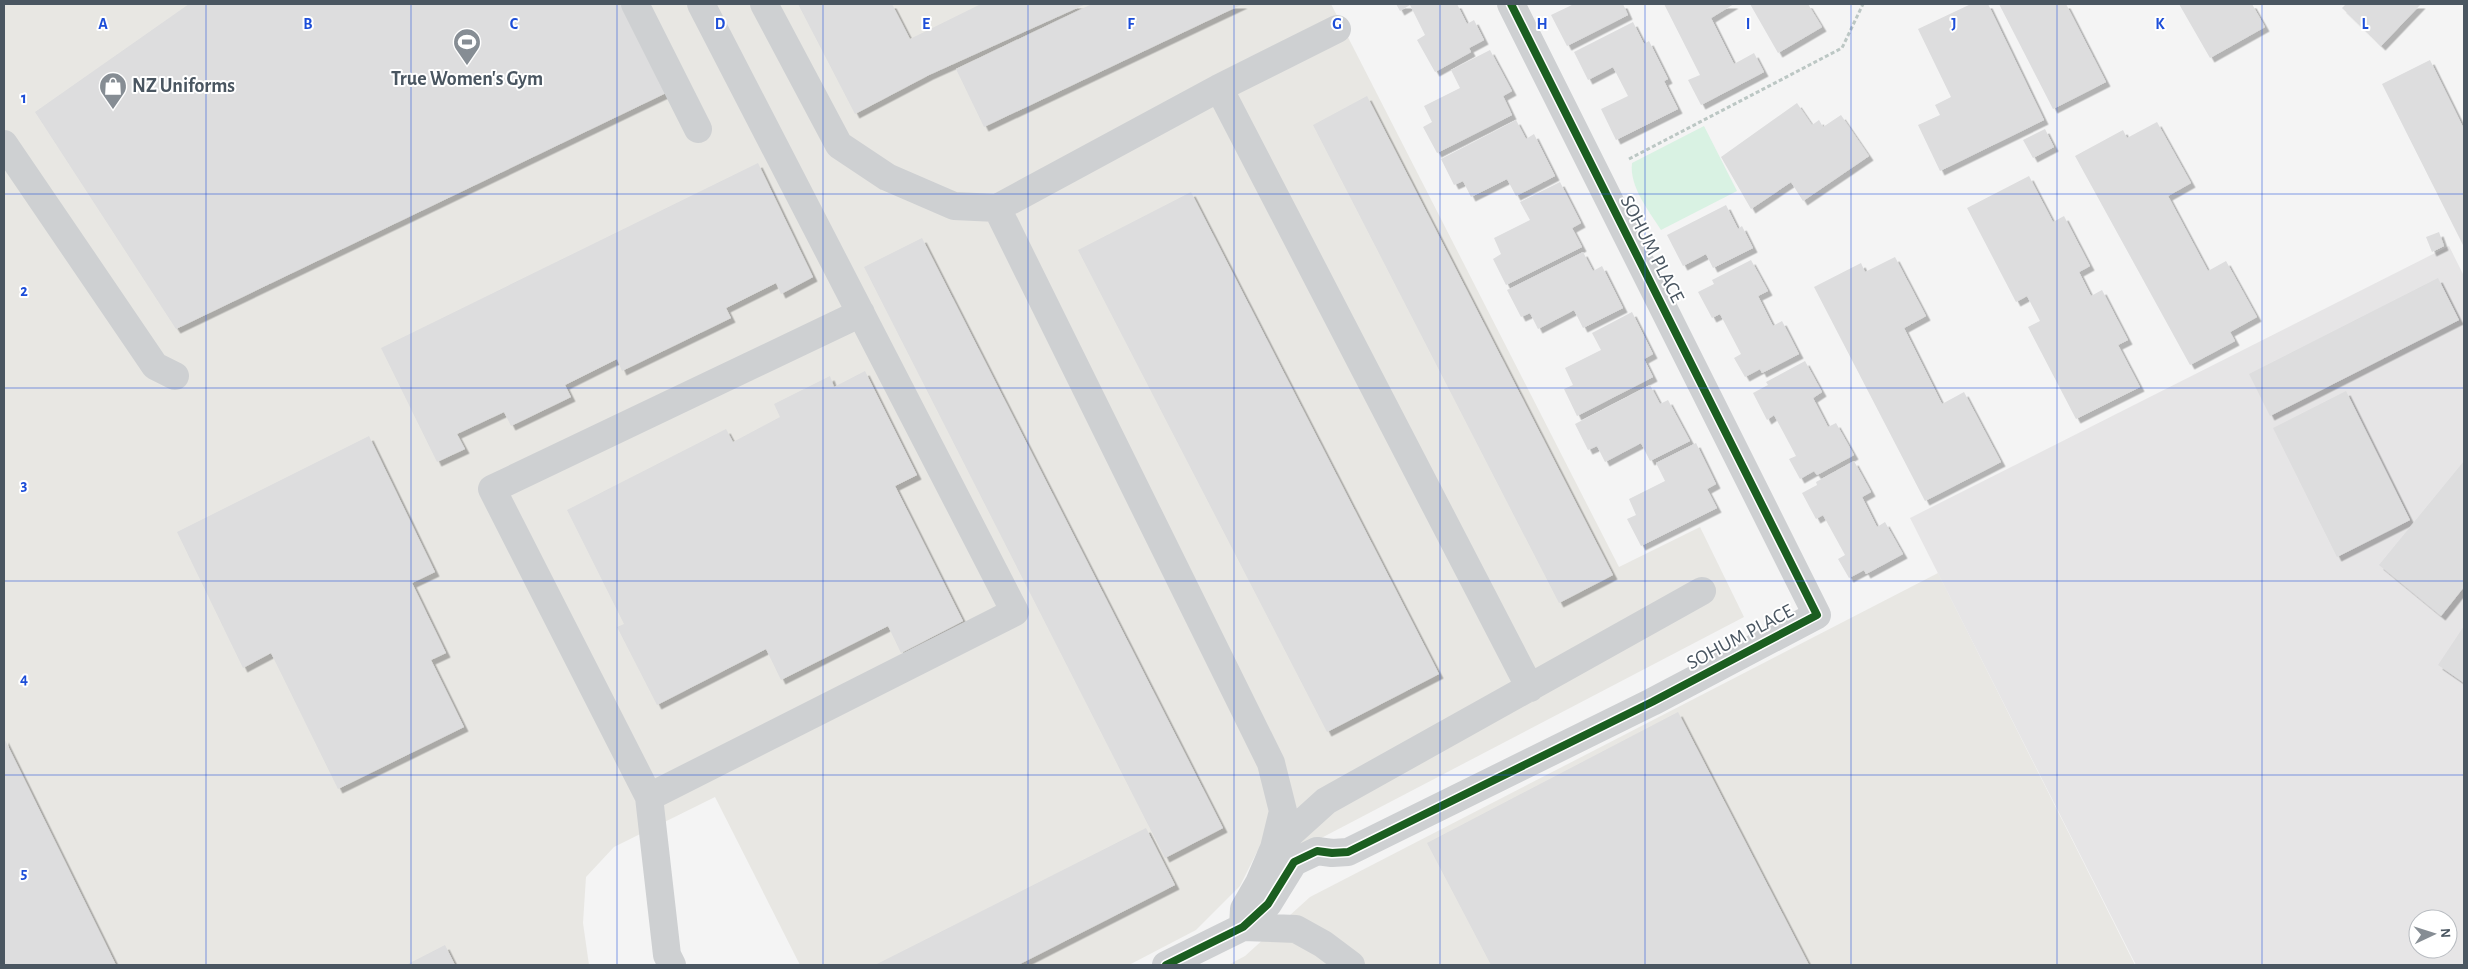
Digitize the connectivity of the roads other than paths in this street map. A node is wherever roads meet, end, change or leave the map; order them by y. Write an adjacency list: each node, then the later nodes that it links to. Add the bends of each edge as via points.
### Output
1 (635, 4): 7 (street)
2 (701, 4): 10 (street)
3 (764, 4): 9 (street, via 839,145 887,177 954,206)
4 (1511, 4): 16 (street, SOHUM PLACE, via 1817,615 1652,702 1348,852 1318,851 1294,862 1268,904)
5 (1337, 29): 6 (street)
6 (1219, 88): 9 (street); 13 (street)
7 (698, 129)
8 (4, 144): 11 (street, via 155,366)
9 (998, 208): 15 (street, via 1271,763 1283,811)
10 (861, 313): 14 (street, via 1015,612); 14 (street, via 492,489)
11 (175, 376)
12 (1702, 591): 13 (street)
13 (1530, 688): 15 (street, via 1326,801)
14 (649, 797): 17 (street)
15 (1274, 848): 16 (street, via 1244,909)
16 (1243, 927): 18 (street, SOHUM PLACE); 19 (street, via 1296,929)
17 (670, 960)
18 (1166, 965)
19 (1351, 965)

